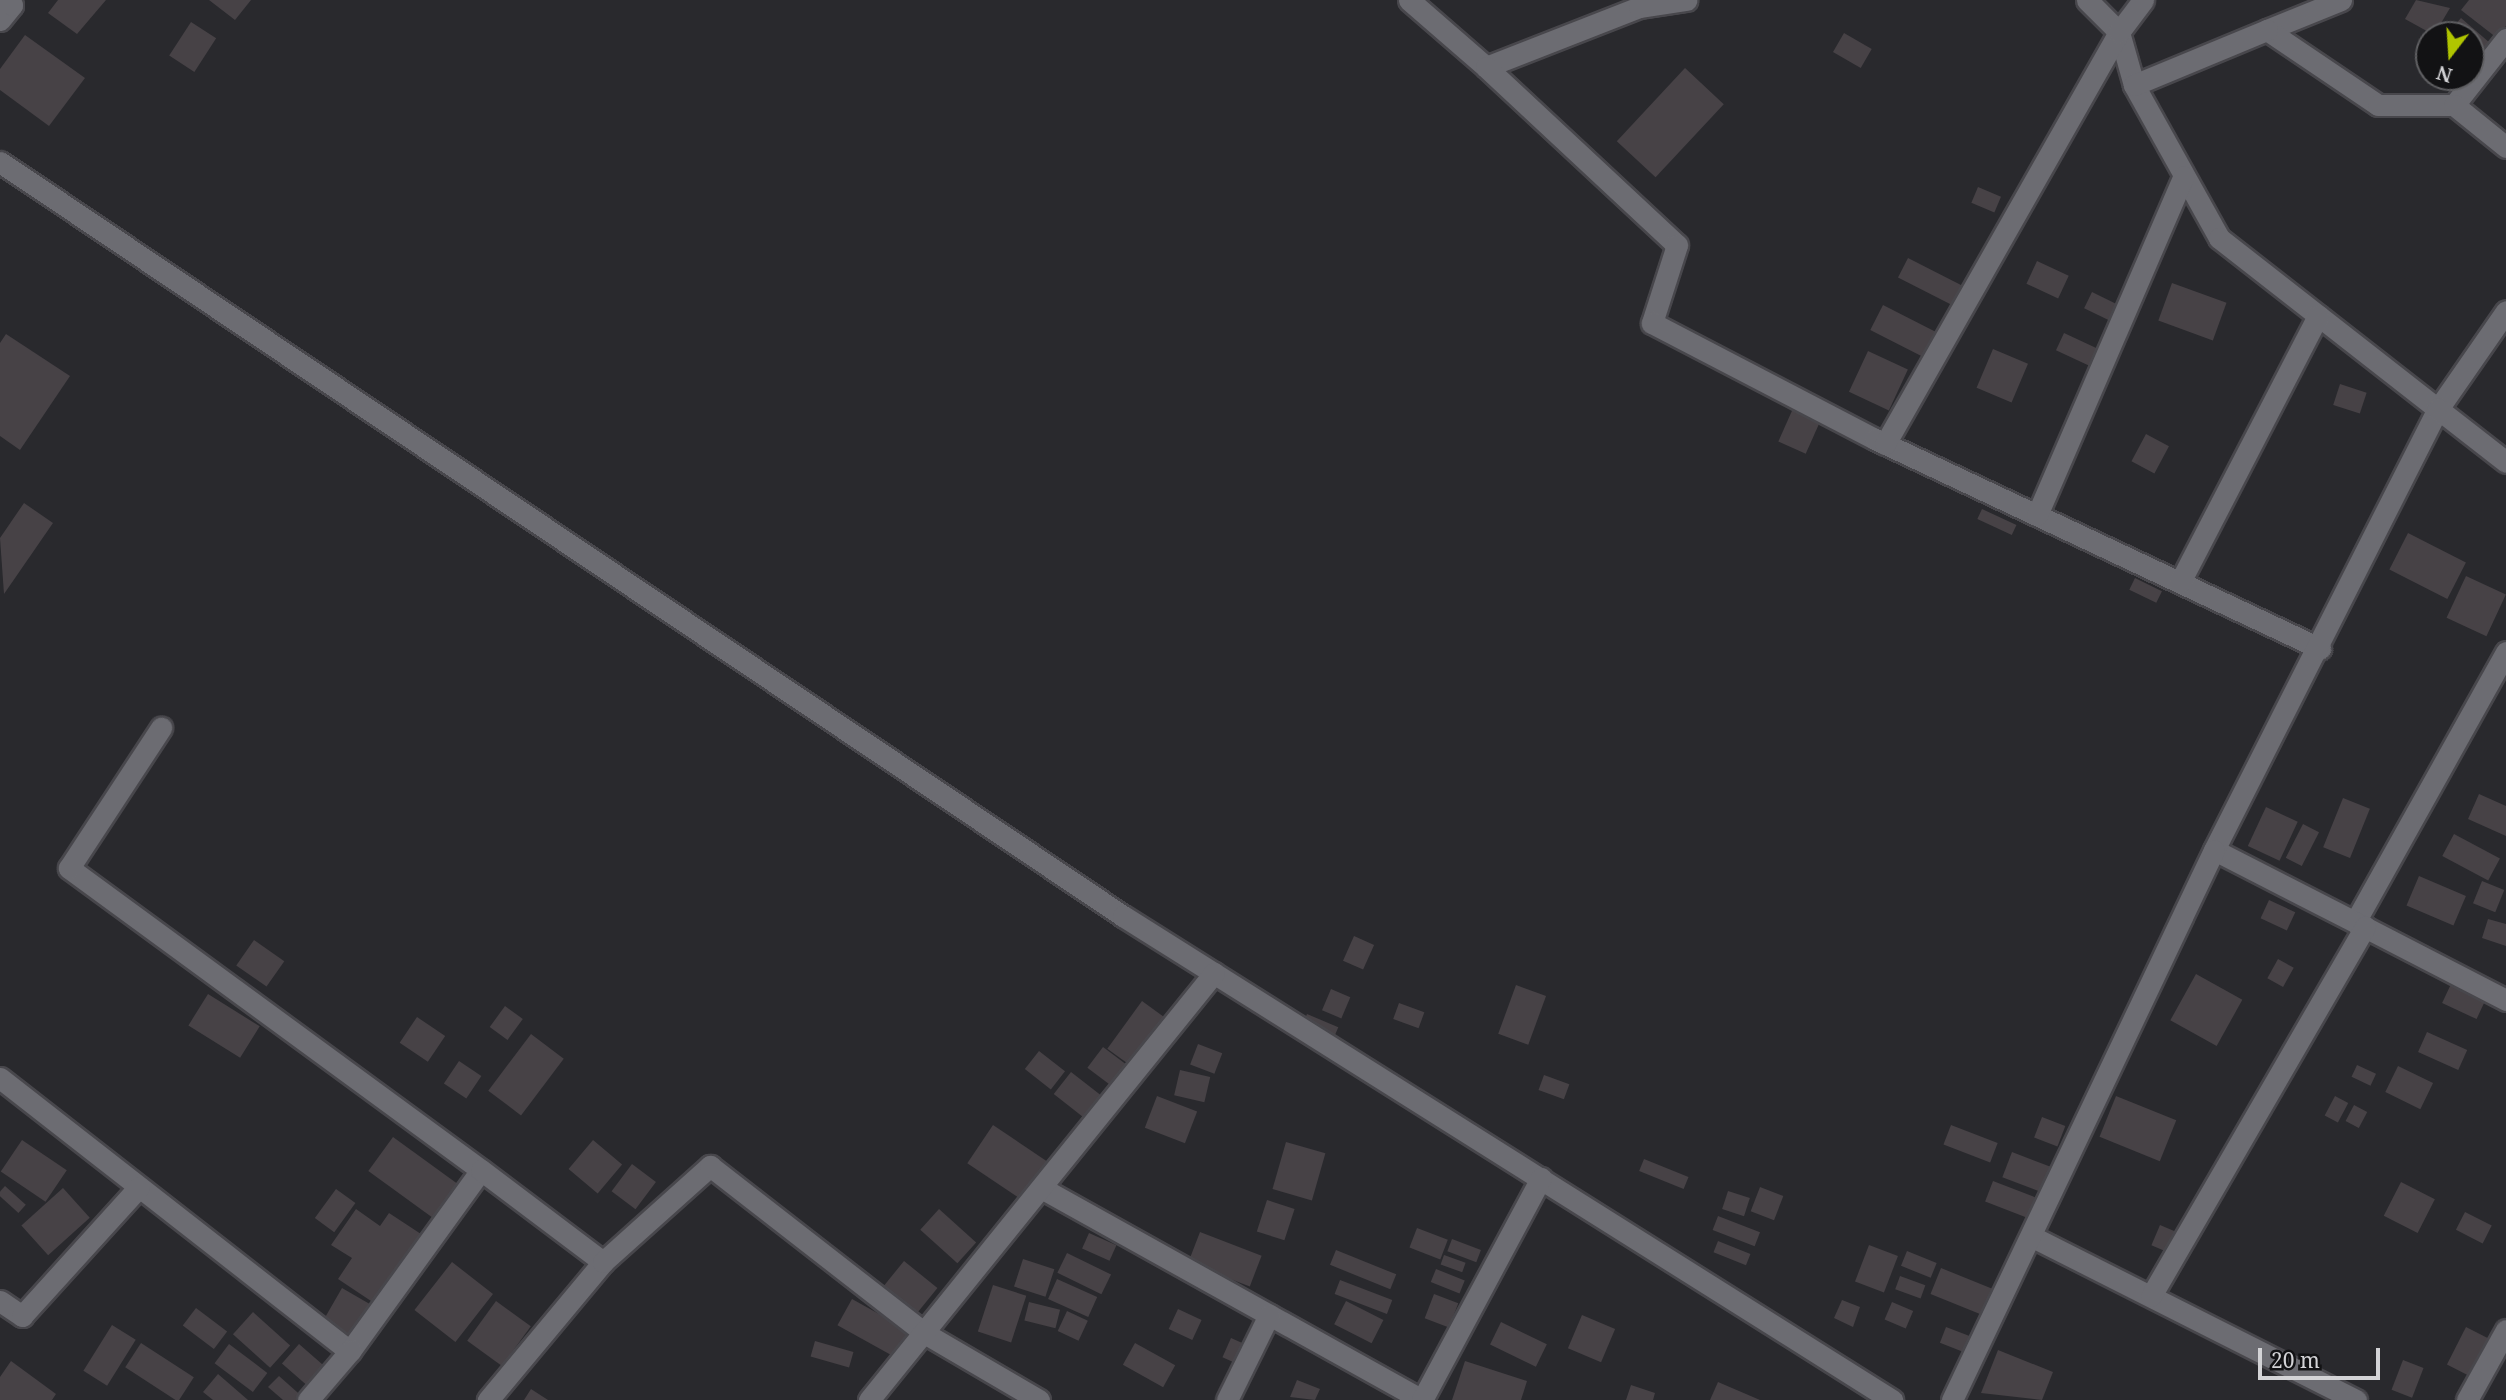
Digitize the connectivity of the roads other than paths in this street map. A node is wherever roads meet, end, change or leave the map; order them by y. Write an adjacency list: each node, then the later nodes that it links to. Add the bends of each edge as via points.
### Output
1 (6, 0): 7 (street, via 12,5)
2 (1409, 0): 11 (street)
3 (1686, 0): 11 (street, via 1639,7)
4 (2087, 0): 9 (street)
5 (2143, 0): 9 (street)
6 (2341, 0): 8 (street)
7 (0, 20)
8 (2267, 30): 12 (street); 13 (street, via 2378,105)
9 (2119, 33): 12 (street); 20 (street)
10 (2506, 39): 13 (street)
11 (1486, 67): 20 (street, via 1677,245 1652,323)
12 (2134, 85): 16 (street)
13 (2454, 105): 14 (street)
14 (2506, 147)
15 (0, 162): 29 (street)
16 (2184, 176): 18 (street, via 2219,238); 22 (street)
17 (2506, 311): 19 (street)
18 (2318, 316): 19 (street); 23 (street)
19 (2438, 409): 21 (street); 24 (street)
20 (1885, 444): 22 (street)
21 (2506, 462)
22 (2037, 515): 23 (street)
23 (2180, 582): 24 (street)
24 (2320, 648): 27 (street)
25 (2503, 664): 28 (street)
26 (161, 728): 32 (street, via 69,868)
27 (2214, 850): 28 (street); 36 (street)
28 (2360, 925): 30 (street); 38 (street)
29 (1214, 973): 33 (street); 35 (street)
30 (2503, 993)
31 (0, 1078): 34 (street)
32 (481, 1170): 37 (street); 43 (street)
33 (1541, 1178): 49 (street); 50 (street)
34 (139, 1186): 39 (street, via 22,1316); 43 (street)
35 (1045, 1190): 40 (street); 42 (street)
36 (2033, 1237): 38 (street); 51 (street)
37 (603, 1262): 42 (street, via 710,1166); 45 (street)
38 (2151, 1296): 52 (street)
39 (0, 1301)
40 (1269, 1315): 48 (street); 49 (street)
41 (2506, 1330): 53 (street)
42 (926, 1334): 46 (street); 47 (street)
43 (350, 1351): 44 (street)
44 (308, 1400)
45 (488, 1400)
46 (869, 1400)
47 (1039, 1400)
48 (1227, 1400)
49 (1422, 1400)
50 (1892, 1400)
51 (1952, 1400)
52 (2356, 1400)
53 (2467, 1400)

